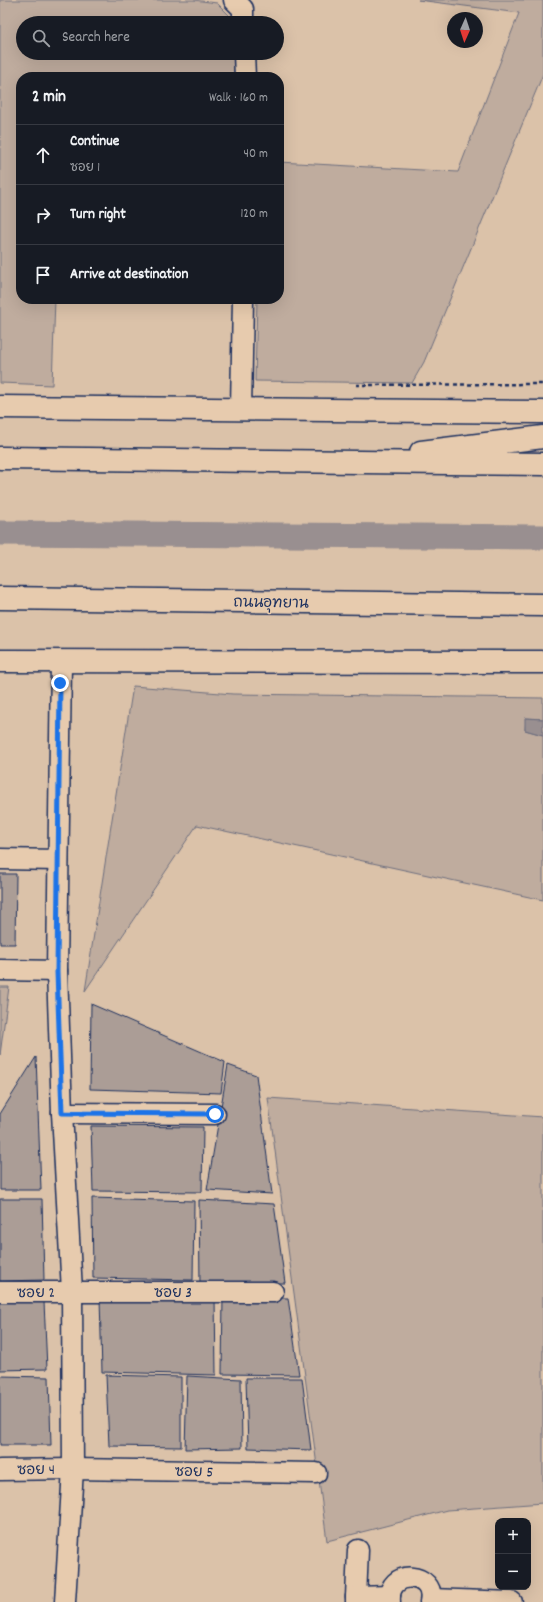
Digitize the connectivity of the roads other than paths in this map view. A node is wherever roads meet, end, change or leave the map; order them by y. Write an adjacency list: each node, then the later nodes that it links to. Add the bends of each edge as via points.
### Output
1 (234, 0): 2 (street, via 243,9)
2 (243, 16)
3 (244, 60): 4 (street)
4 (245, 72)
5 (243, 304): 7 (street)
6 (0, 407): 7 (main road)
7 (241, 409): 8 (main road)
8 (543, 412)
9 (543, 436): 11 (main road, via 416,452)
10 (0, 458): 11 (main road)
11 (282, 462): 12 (main road)
12 (543, 464)
13 (4, 599): 14 (main road, ถนนอุทยาน)
14 (543, 605)
15 (0, 661): 16 (main road)
16 (61, 662): 17 (main road); 19 (street)
17 (543, 662)
18 (0, 859): 19 (street)
19 (58, 860): 21 (street)
20 (0, 970): 21 (street)
21 (57, 972): 22 (street)
22 (62, 1113): 23 (street); 24 (street)
23 (215, 1114)
24 (72, 1291): 25 (street, ซอย 2); 26 (street, ซอย 3); 27 (street)
25 (0, 1292)
26 (273, 1292)
27 (73, 1469): 28 (street, ซอย 4); 29 (street, ซอย 5); 34 (street)
28 (0, 1470)
29 (316, 1473)
30 (358, 1550): 31 (street)
31 (356, 1599): 32 (street)
32 (390, 1599): 33 (street, via 395,1583 401,1579 415,1577 427,1585)
33 (431, 1600): 35 (street)
34 (65, 1602)
35 (512, 1602)

